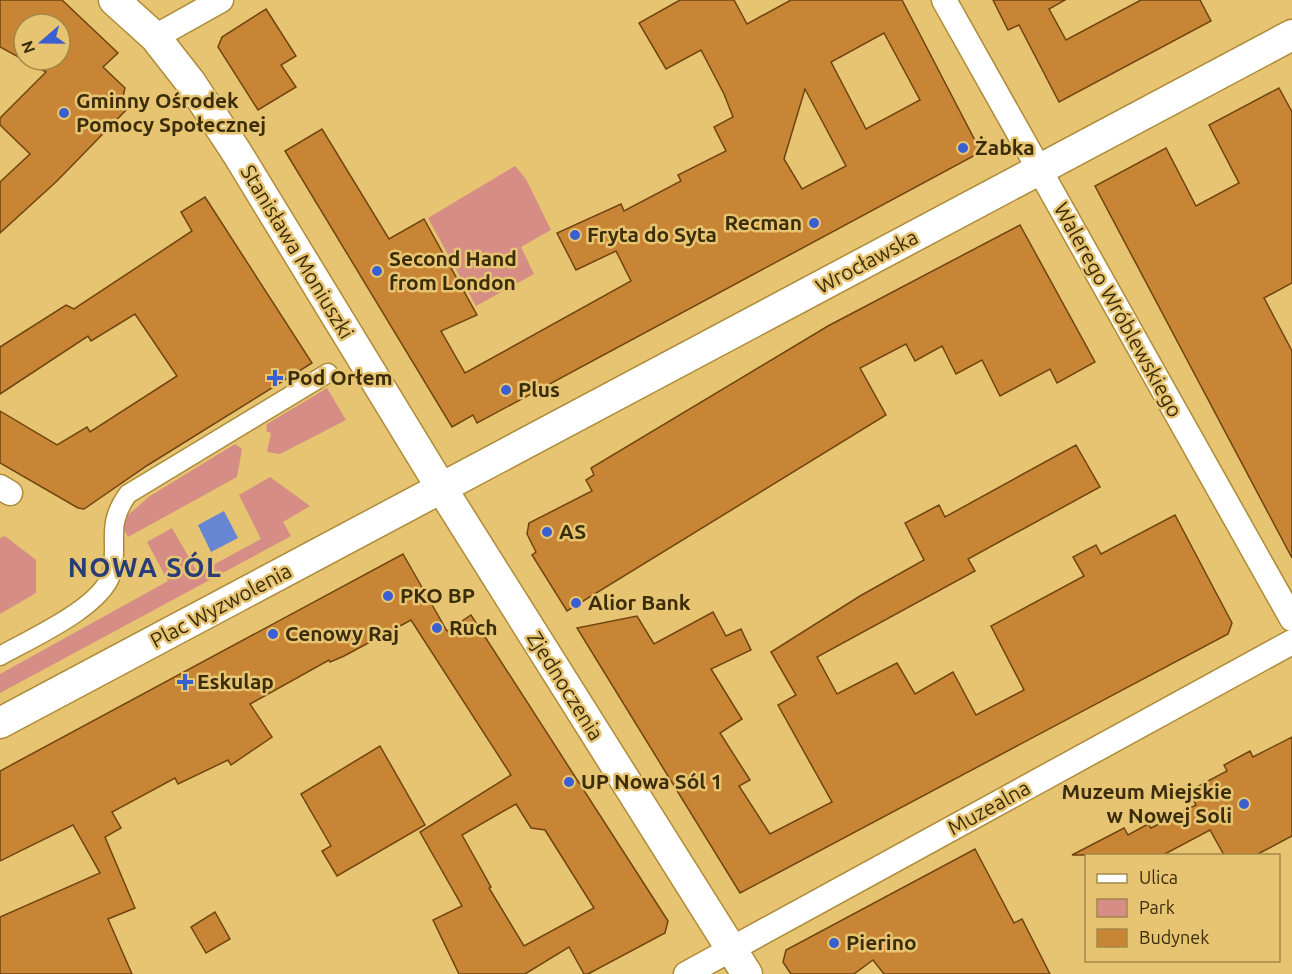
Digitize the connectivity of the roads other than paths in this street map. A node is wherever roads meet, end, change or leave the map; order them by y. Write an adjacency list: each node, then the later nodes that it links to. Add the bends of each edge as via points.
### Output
1 (114, 0): 5 (street, Stanisława Moniuszki)
2 (221, 0): 5 (street)
3 (944, 0): 6 (street, Walerego Wróblewskiego)
4 (1292, 35): 6 (street, Wrocławska)
5 (155, 37): 8 (street, Stanisława Moniuszki, via 237,153)
6 (1039, 170): 8 (street, Wrocławska); 9 (street, Walerego Wróblewskiego)
7 (328, 373): 11 (street, via 128,495 117,509 113,527 111,575 96,599)
8 (442, 489): 12 (street, Plac Wyzwolenia); 13 (street, Zjednoczenia)
9 (1292, 619)
10 (1292, 642): 13 (street, Muzealna)
11 (0, 656)
12 (0, 723)
13 (730, 949): 14 (street, Muzealna); 15 (street, Zjednoczenia)
14 (686, 974)
15 (747, 974)

